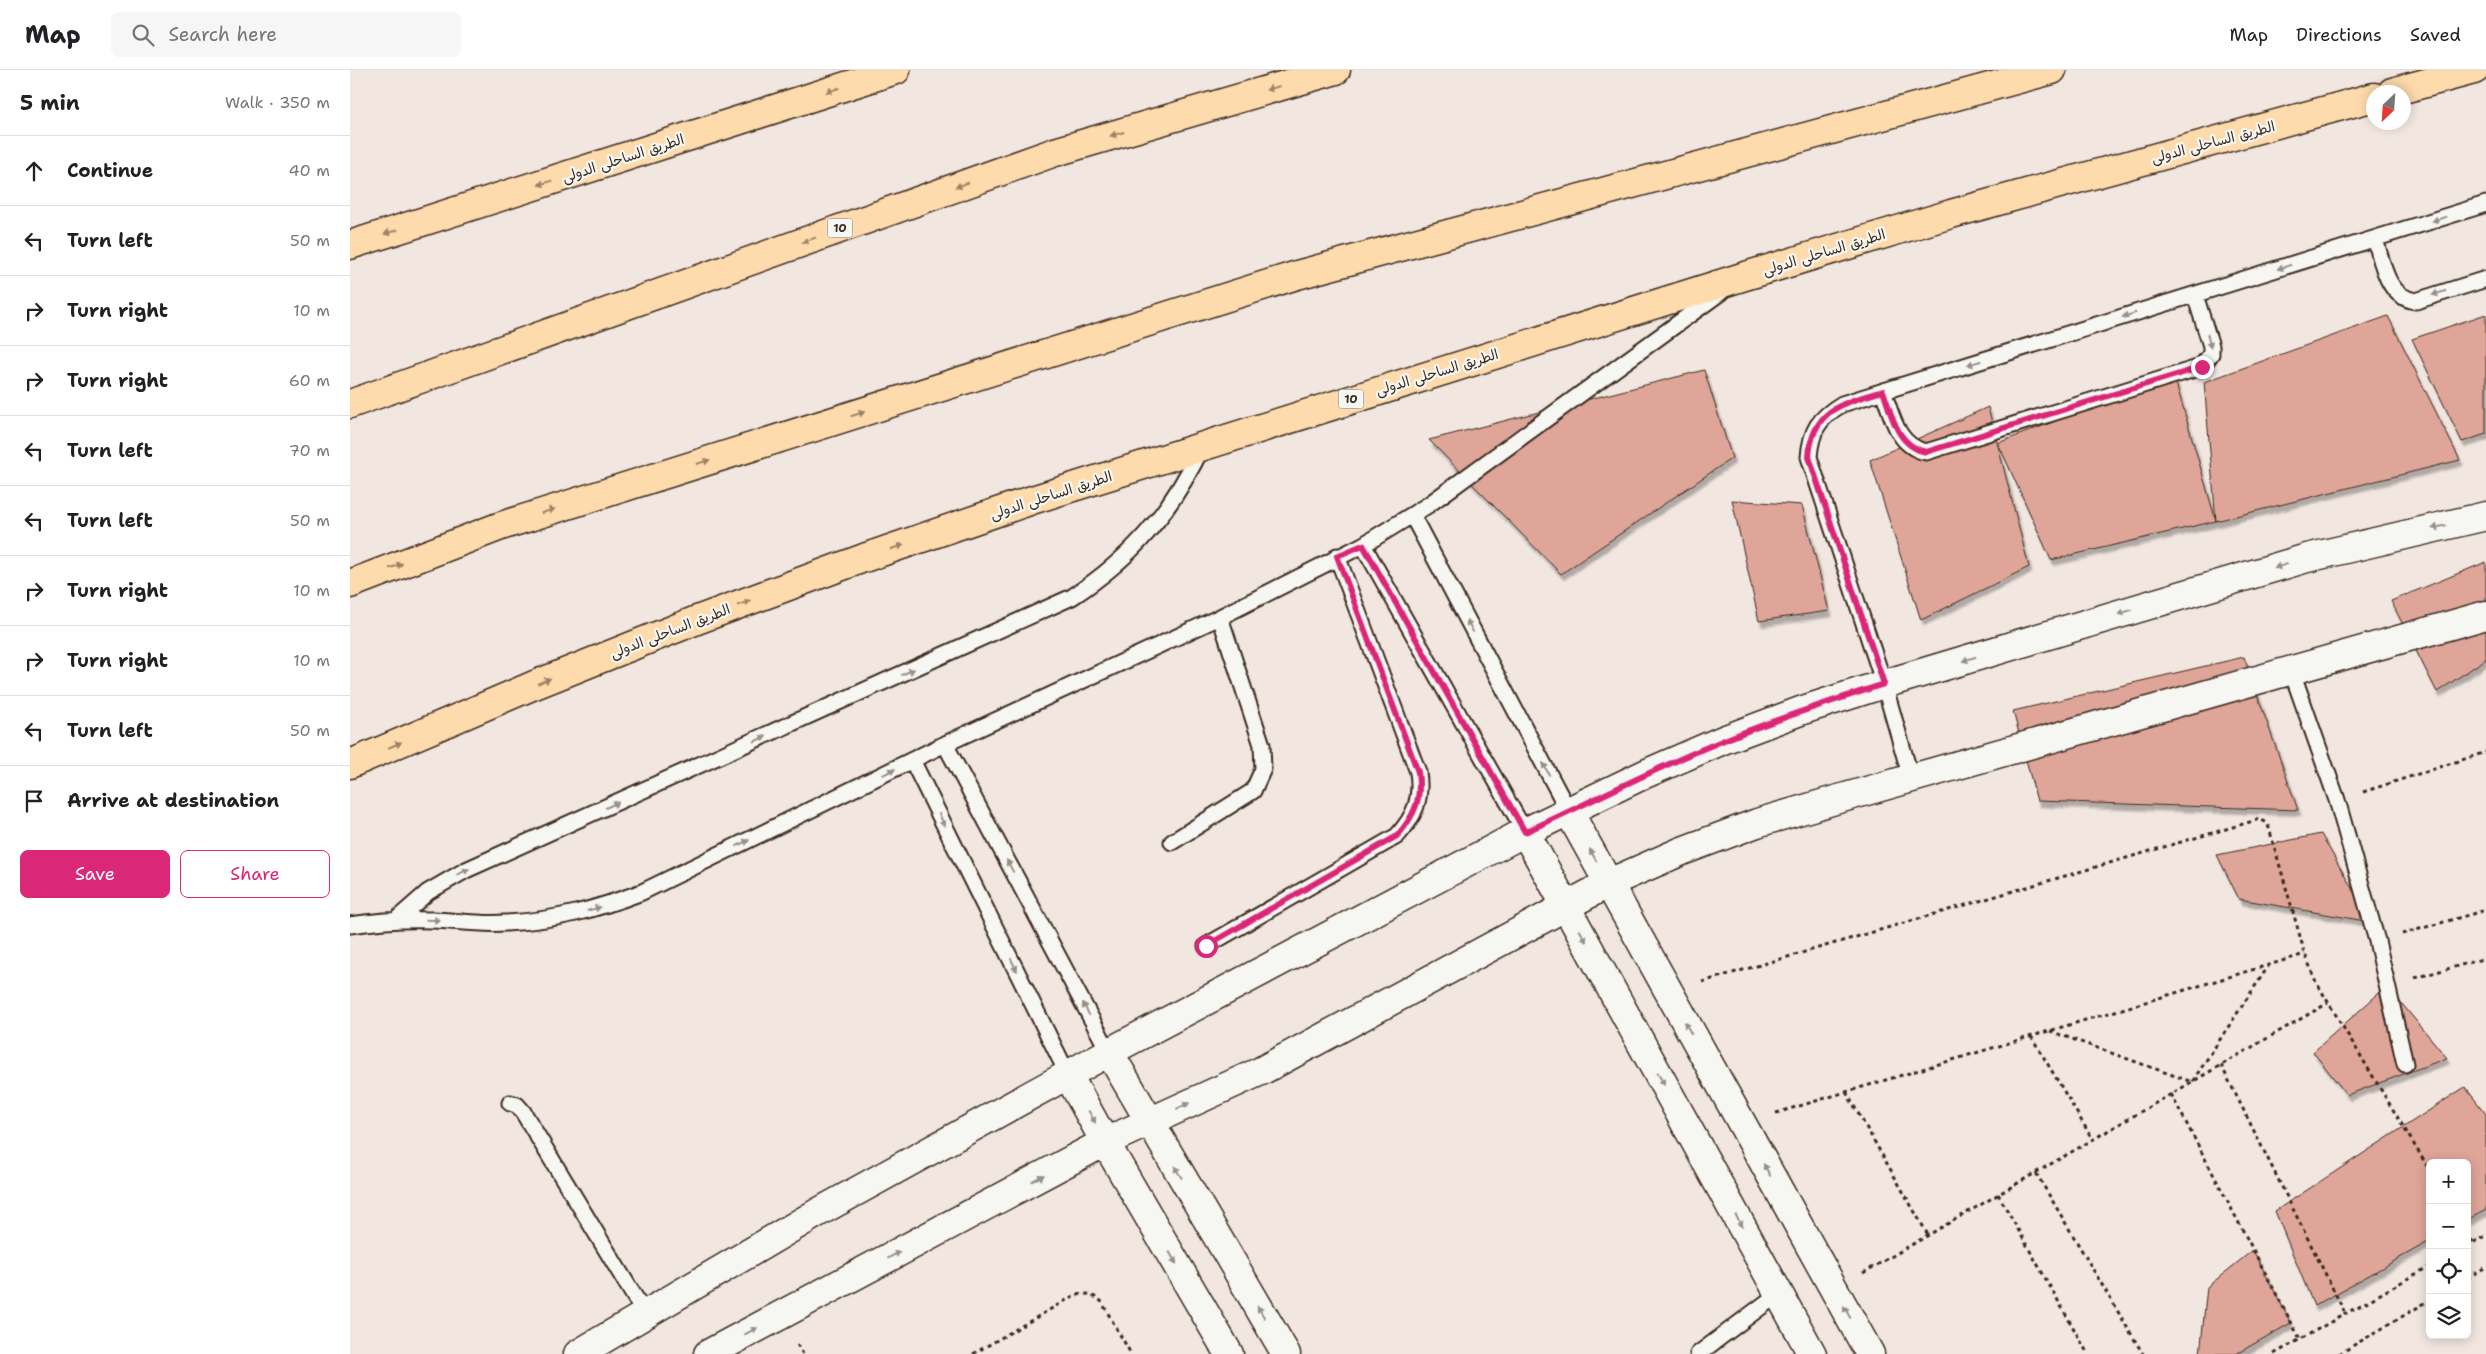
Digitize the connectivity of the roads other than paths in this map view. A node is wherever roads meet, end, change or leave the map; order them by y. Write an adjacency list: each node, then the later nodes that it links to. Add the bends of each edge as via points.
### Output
1 (896, 70): 9 (highway, الطريق الساحلى الدولى, one-way to 9)
2 (1336, 70): 14 (highway, 10, one-way to 14, via 1055,152)
3 (2052, 70): 20 (highway, one-way to 3, via 501,526 1297,275)
4 (2474, 70): 5 (highway)
5 (2411, 87)
6 (2366, 100): 10 (highway, الطريق الساحلى الدولى / 10, via 1951,214)
7 (2486, 204): 8 (lane, one-way to 8)
8 (2374, 239): 11 (lane, one-way to 8, via 2416,301 2406,299 2396,294 2390,285); 12 (lane, one-way to 12)
9 (350, 245)
10 (1742, 277): 15 (highway, الطريق الساحلى الدولى / 10); 16 (lane)
11 (2486, 279)
12 (2194, 295): 13 (lane, one-way to 13); 13 (lane, one-way to 13, via 2211,346 2211,354 2202,367 1926,452 1915,450 1900,436)
13 (1883, 391): 24 (lane, via 1828,412 1810,440 1809,457)
14 (350, 404)
15 (1202, 446): 27 (highway, الطريق الساحلى الدولى / 10, one-way to 15, via 532,686 864,558); 34 (lane, one-way to 15, via 428,892 466,870 1072,597 1100,579 1149,532 1188,477)
16 (1412, 515): 18 (lane); 29 (lane, one-way to 16)
17 (2486, 516): 24 (street, one-way to 24, via 2307,558)
18 (1363, 545): 19 (lane); 30 (lane)
19 (1337, 556): 22 (lane); 36 (lane, via 1418,772 1418,803 1397,836)
20 (350, 584)
21 (2486, 615): 23 (street)
22 (1220, 617): 25 (lane); 31 (lane, via 1262,745 1263,769 1253,791)
23 (2290, 669): 28 (street); 38 (lane, via 2336,800 2377,941)
24 (1884, 684): 28 (lane); 29 (street, via 1723,740)
25 (945, 744): 26 (lane); 37 (lane, one-way to 25)
26 (912, 760): 34 (lane, one-way to 26, via 504,924 551,919 597,909 642,892); 39 (lane, one-way to 39)
27 (350, 764)
28 (1911, 778): 32 (street, via 1758,823)
29 (1569, 812): 30 (street); 32 (street, one-way to 29)
30 (1525, 832): 33 (street); 37 (street)
31 (1172, 842)
32 (1609, 883): 33 (street); 51 (street, one-way to 32)
33 (1565, 905): 41 (street, one-way to 33, via 1261,1071); 43 (street, one-way to 43)
34 (396, 920): 35 (lane)
35 (350, 925)
36 (1206, 946)
37 (1109, 1052): 39 (street); 41 (street)
38 (2405, 1064)
39 (1068, 1075): 42 (street, one-way to 42); 44 (street, via 817,1213)
40 (510, 1103): 44 (lane, via 523,1112)
41 (1148, 1122): 42 (street); 48 (street, one-way to 41)
42 (1105, 1142): 46 (street, one-way to 42); 47 (street, one-way to 47)
43 (1778, 1294): 49 (lane); 50 (street)
44 (645, 1314): 45 (street)
45 (578, 1354)
46 (708, 1354)
47 (1230, 1354)
48 (1286, 1354)
49 (1698, 1354)
50 (1812, 1354)
51 (1870, 1354)

